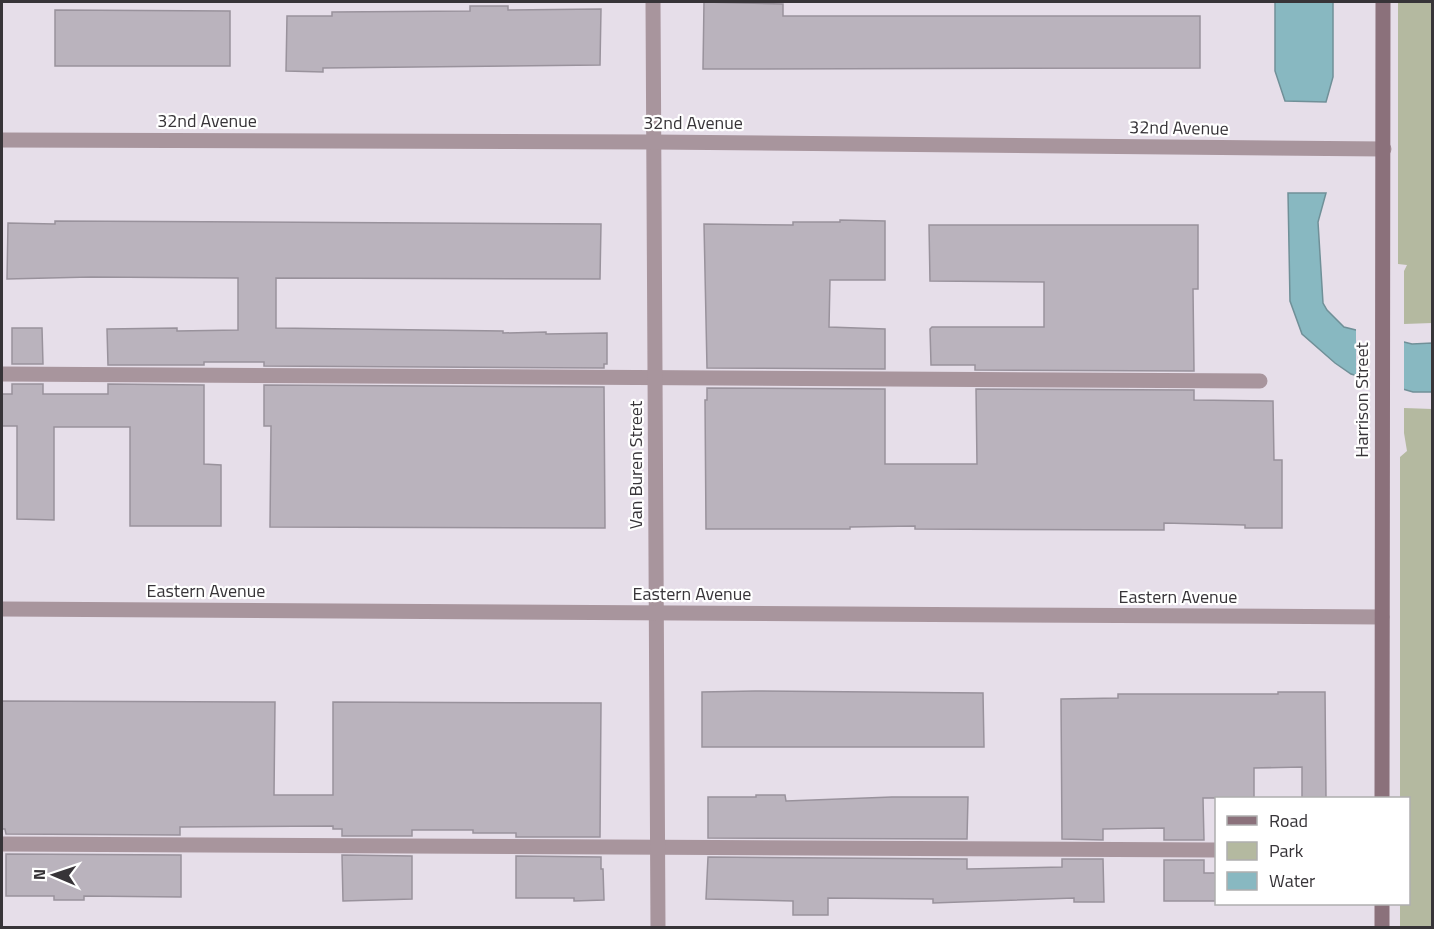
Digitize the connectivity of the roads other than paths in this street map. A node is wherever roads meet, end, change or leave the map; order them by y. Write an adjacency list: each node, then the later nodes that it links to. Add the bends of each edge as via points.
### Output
1 (653, 2): 4 (street, Van Buren Street)
2 (1383, 2): 5 (street, Harrison Street)
3 (2, 140): 4 (street, 32nd Avenue)
4 (653, 142): 5 (street, 32nd Avenue); 7 (street, Van Buren Street)
5 (1384, 149): 11 (street, Harrison Street)
6 (2, 374): 7 (street)
7 (655, 378): 8 (street); 10 (street, Van Buren Street)
8 (1260, 381)
9 (2, 609): 10 (street, Eastern Avenue)
10 (657, 613): 11 (street, Eastern Avenue); 14 (street, Van Buren Street)
11 (1382, 617): 12 (street, Harrison Street)
12 (1382, 797)
13 (2, 844): 14 (street)
14 (658, 847): 15 (street); 17 (street, Van Buren Street)
15 (1215, 850)
16 (1382, 905): 18 (street)
17 (658, 927)
18 (1382, 927)

